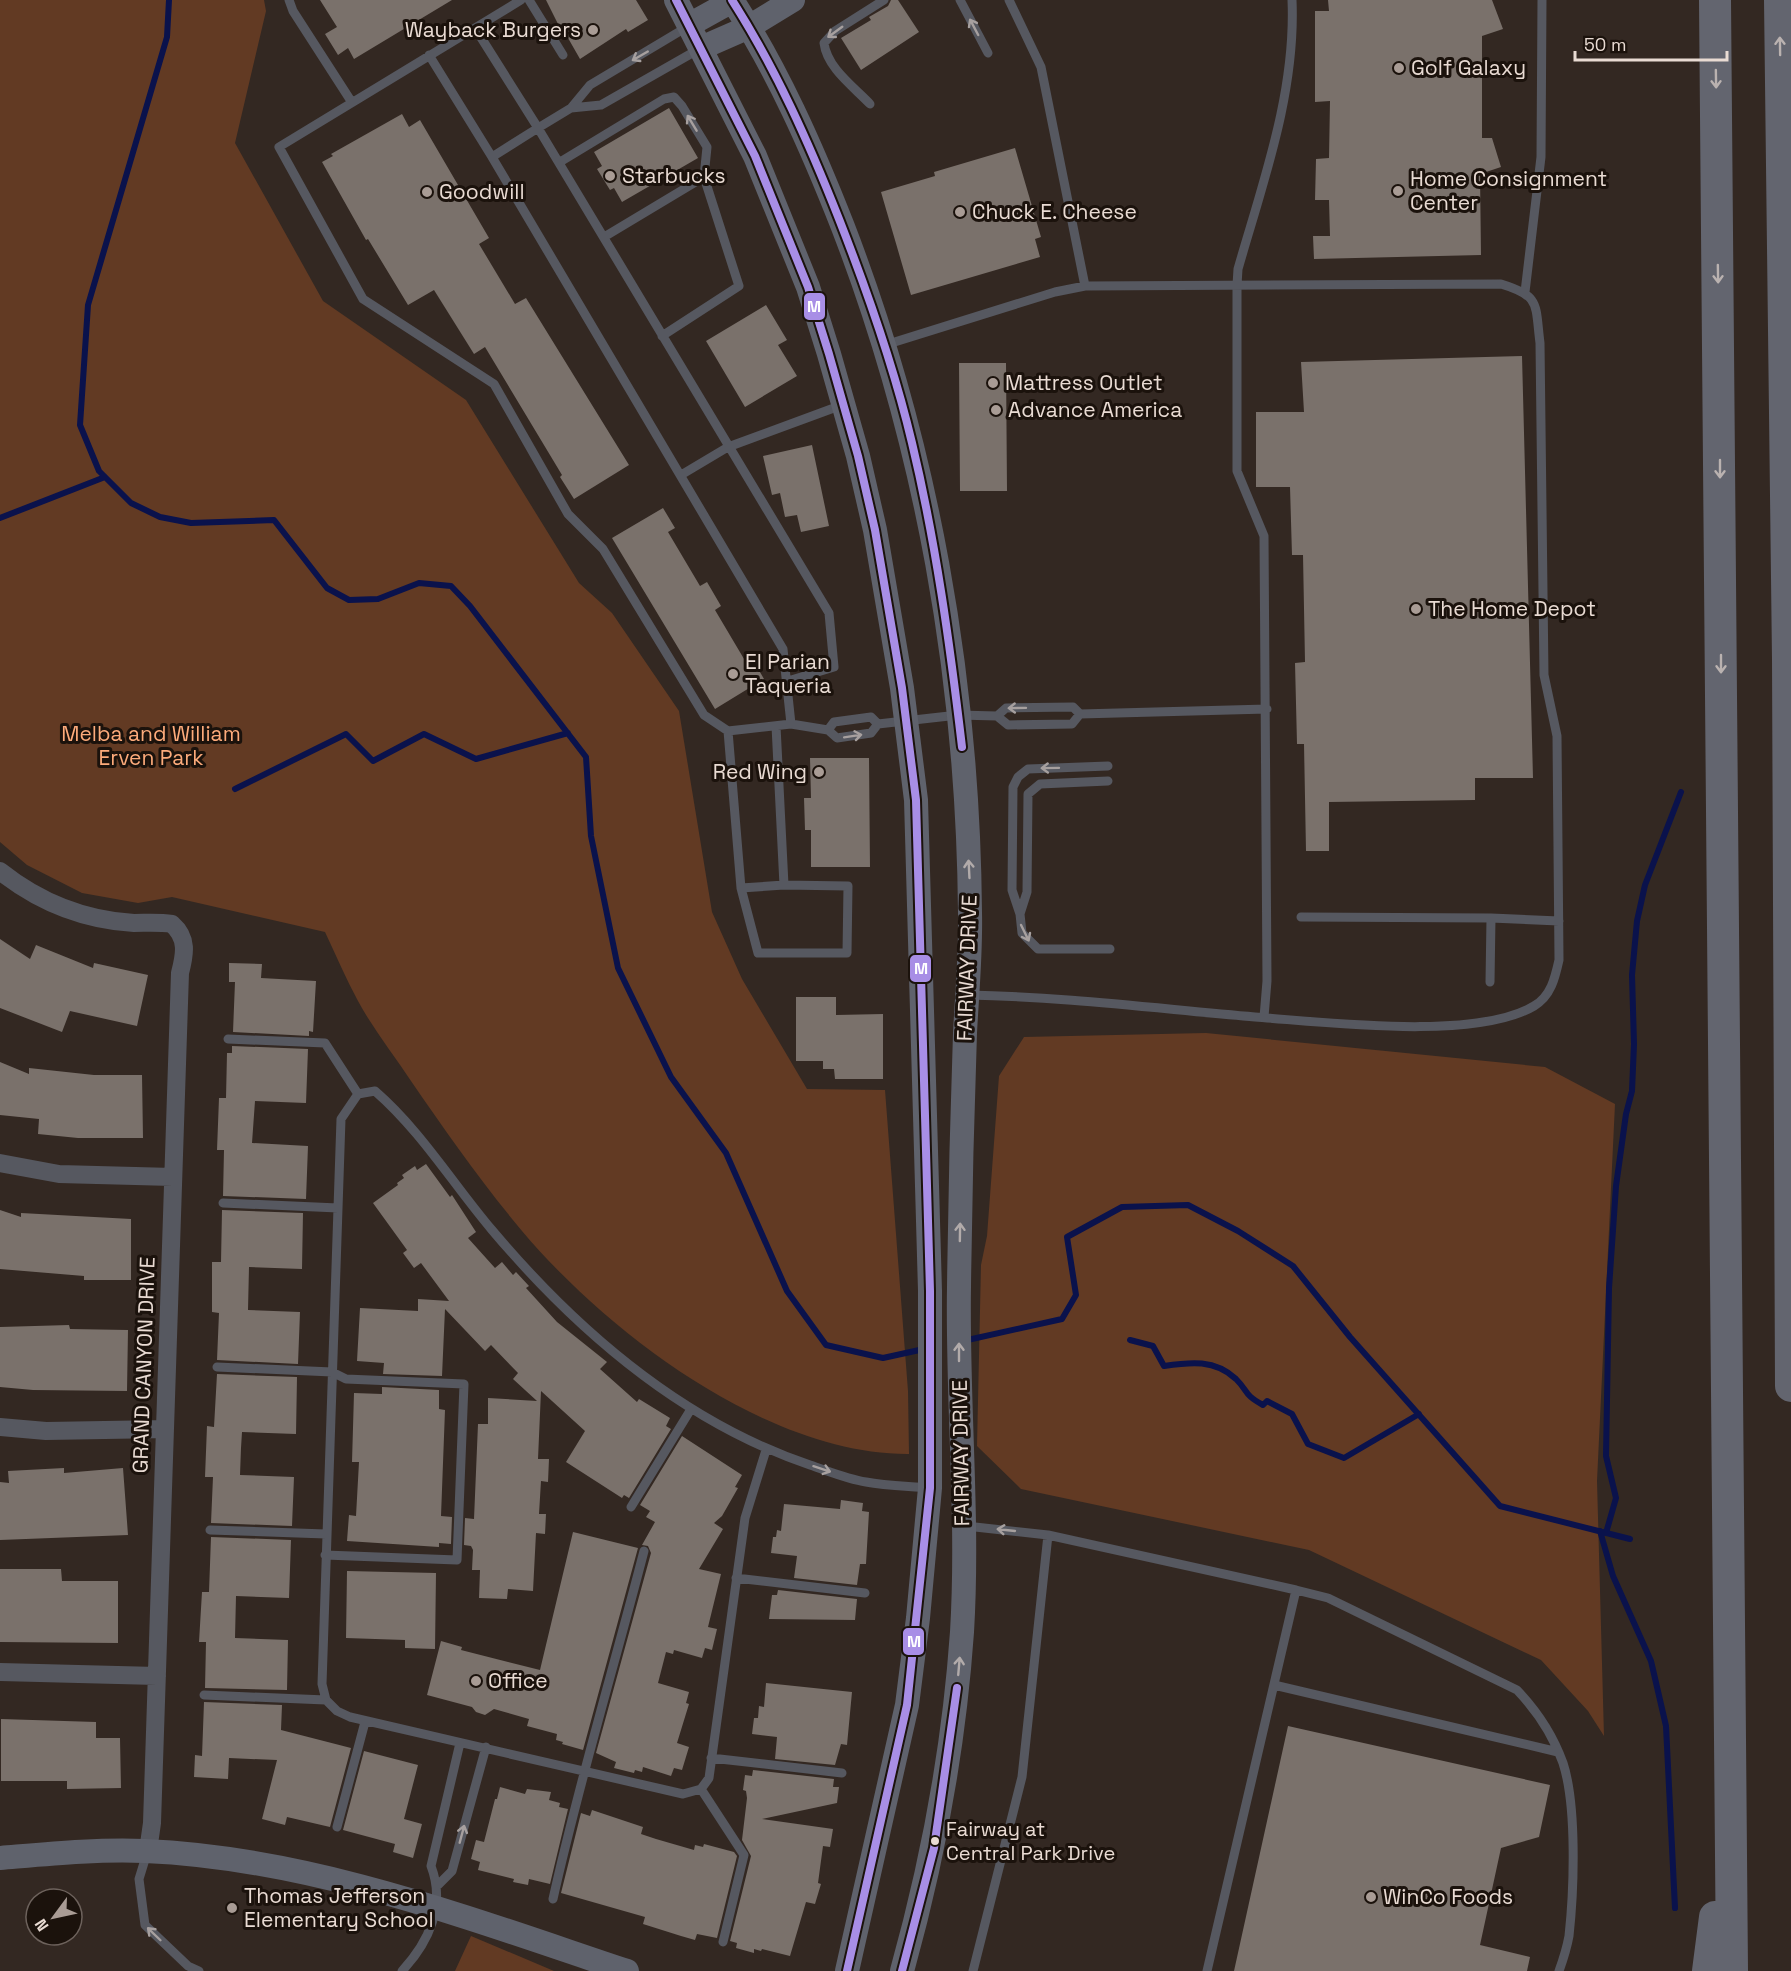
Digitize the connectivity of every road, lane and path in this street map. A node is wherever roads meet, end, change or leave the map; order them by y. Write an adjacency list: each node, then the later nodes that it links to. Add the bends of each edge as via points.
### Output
1 (289, 0): 21 (lane)
2 (521, 0): 16 (lane)
3 (529, 0): 20 (lane)
4 (676, 0): 14 (main road, FAIRWAY DRIVE)
5 (732, 0): 14 (main road); 15 (main road, FAIRWAY DRIVE)
6 (793, 0): 15 (main road)
7 (884, 0): 22 (lane, one-way to 22, via 835,31 824,43 838,72)
8 (960, 0): 18 (lane, one-way to 8)
9 (1010, 0): 29 (lane, via 1041,67)
10 (1292, 0): 30 (lane, via 1290,70)
11 (1542, 0): 31 (lane, via 1541,157)
12 (1715, 0): 98 (highway, one-way to 98)
13 (1780, 0): 69 (highway, one-way to 13)
14 (689, 25): 17 (main road, FAIRWAY DRIVE); 23 (lane, one-way to 23, via 590,85)
15 (749, 27): 17 (main road); 33 (main road, FAIRWAY DRIVE, via 808,141)
16 (476, 28): 19 (lane); 24 (lane)
17 (700, 48): 23 (lane, via 601,105); 34 (main road, FAIRWAY DRIVE, via 774,199 808,287)
18 (988, 54)
19 (429, 55): 21 (lane); 25 (lane)
20 (563, 55)
21 (351, 101): 47 (lane, via 279,147 363,299 494,384 568,513 603,549 704,715)
22 (870, 104)
23 (571, 108): 24 (lane)
24 (538, 128): 25 (lane); 26 (lane)
25 (492, 157): 36 (lane)
26 (560, 162): 27 (lane, one-way to 26, via 707,147 674,97 664,99); 28 (lane)
27 (704, 177): 28 (lane); 32 (lane, via 739,286)
28 (604, 237): 32 (lane)
29 (1085, 285): 30 (lane); 33 (lane)
30 (1237, 285): 31 (lane, via 1501,284); 38 (lane, via 1237,471 1264,536)
31 (1525, 292): 56 (lane, via 1532,298 1540,343 1544,675 1557,736)
32 (662, 336): 35 (lane)
33 (885, 345): 40 (main road, FAIRWAY DRIVE, via 912,443 932,539)
34 (844, 404): 35 (lane); 42 (main road, FAIRWAY DRIVE, via 875,530)
35 (728, 447): 36 (lane); 37 (lane, via 830,614 834,667)
36 (681, 475): 37 (lane, via 783,649)
37 (788, 681): 43 (lane)
38 (1267, 710): 39 (lane); 60 (lane)
39 (1080, 714): 41 (lane, one-way to 41, via 1073,707 1006,708); 41 (lane, via 1072,724 1008,725)
40 (958, 715): 41 (lane); 42 (lane); 59 (main road, FAIRWAY DRIVE, one-way to 40, via 970,905)
41 (997, 716)
42 (907, 720): 44 (lane); 74 (main road, FAIRWAY DRIVE, via 918,831 930,1291)
43 (791, 724): 45 (lane); 46 (lane)
44 (878, 724): 46 (lane, via 871,717 834,722); 46 (lane, one-way to 44, via 837,738 871,733)
45 (776, 726): 47 (lane); 51 (lane)
46 (828, 730)
47 (728, 731): 52 (lane)
48 (1108, 766): 53 (lane, one-way to 53, via 1035,768 1023,772 1014,782 1012,890)
49 (1108, 781): 53 (lane, via 1040,783 1028,794 1027,892)
50 (0, 871): 64 (street, GRAND CANYON DRIVE, via 27,891 78,913 124,922 172,924 179,929 185,955 180,973)
51 (784, 885): 52 (lane); 52 (lane, via 848,886 847,953 758,953)
52 (741, 888)
53 (1020, 914): 57 (lane, one-way to 57, via 1022,933 1038,949)
54 (1301, 917): 55 (lane)
55 (1491, 918): 56 (lane); 58 (lane)
56 (1559, 921): 60 (lane, via 1559,960 1554,982 1536,1005 1510,1017 1458,1027)
57 (1110, 949)
58 (1490, 982)
59 (967, 995): 60 (lane); 76 (main road, FAIRWAY DRIVE, one-way to 59, via 959,1290)
60 (1264, 1017)
61 (228, 1039): 62 (lane, via 325,1043)
62 (358, 1094): 66 (lane, via 341,1119); 70 (lane, via 375,1091 400,1113 517,1260 580,1323 642,1376)
63 (0, 1163): 64 (street, via 59,1174)
64 (173, 1177): 72 (street, GRAND CANYON DRIVE)
65 (223, 1203): 66 (lane)
66 (338, 1208): 68 (lane)
67 (217, 1367): 68 (lane)
68 (332, 1372): 78 (lane); 81 (lane, via 346,1379 464,1384 457,1560)
69 (1791, 1386)
70 (691, 1409): 73 (lane); 75 (lane)
71 (0, 1427): 72 (street, via 46,1431)
72 (163, 1429): 86 (street, GRAND CANYON DRIVE)
73 (766, 1450): 74 (lane, one-way to 74, via 866,1482); 82 (lane, via 745,1518)
74 (930, 1488): 109 (main road, FAIRWAY DRIVE, via 907,1706)
75 (631, 1507)
76 (964, 1526): 79 (lane, one-way to 76); 110 (main road, FAIRWAY DRIVE, one-way to 76, via 934,1848 951,1742 962,1629)
77 (210, 1530): 78 (lane)
78 (326, 1534): 81 (lane)
79 (1048, 1535): 83 (lane); 111 (lane, via 1022,1778)
80 (644, 1551): 95 (lane)
81 (325, 1555): 89 (lane, via 322,1684)
82 (736, 1578): 84 (lane); 94 (lane)
83 (1296, 1590): 87 (lane); 93 (lane, via 1328,1598 1517,1690 1533,1707)
84 (865, 1593)
85 (0, 1672): 86 (street)
86 (157, 1676): 100 (street, GRAND CANYON DRIVE)
87 (1274, 1685): 93 (lane); 112 (lane)
88 (204, 1695): 89 (lane)
89 (326, 1700): 90 (lane, via 337,1711)
90 (364, 1722): 91 (lane); 99 (lane)
91 (460, 1743): 92 (lane); 102 (lane, via 431,1866)
92 (486, 1747): 95 (lane); 102 (lane, one-way to 92, via 452,1871)
93 (1558, 1752): 113 (lane, via 1570,1800 1572,1863 1569,1937)
94 (711, 1758): 96 (lane); 97 (lane, via 708,1778)
95 (586, 1771): 97 (lane, via 683,1794); 103 (lane)
96 (842, 1773)
97 (701, 1789): 105 (lane, via 744,1855)
98 (1730, 1815): 114 (highway); 115 (highway)
99 (337, 1827)
100 (148, 1851): 101 (main road); 104 (main road, via 293,1869); 106 (lane, GRAND CANYON DRIVE, one-way to 100, via 188,1966 146,1925 139,1879)
101 (0, 1858)
102 (438, 1884): 104 (lane)
103 (553, 1899)
104 (437, 1909): 107 (lane, via 417,1954); 108 (main road)
105 (723, 1942)
106 (199, 1971)
107 (402, 1971)
108 (627, 1971)
109 (847, 1971)
110 (902, 1971)
111 (973, 1971)
112 (1207, 1971)
113 (1559, 1971)
114 (1708, 1971)
115 (1732, 1971)

